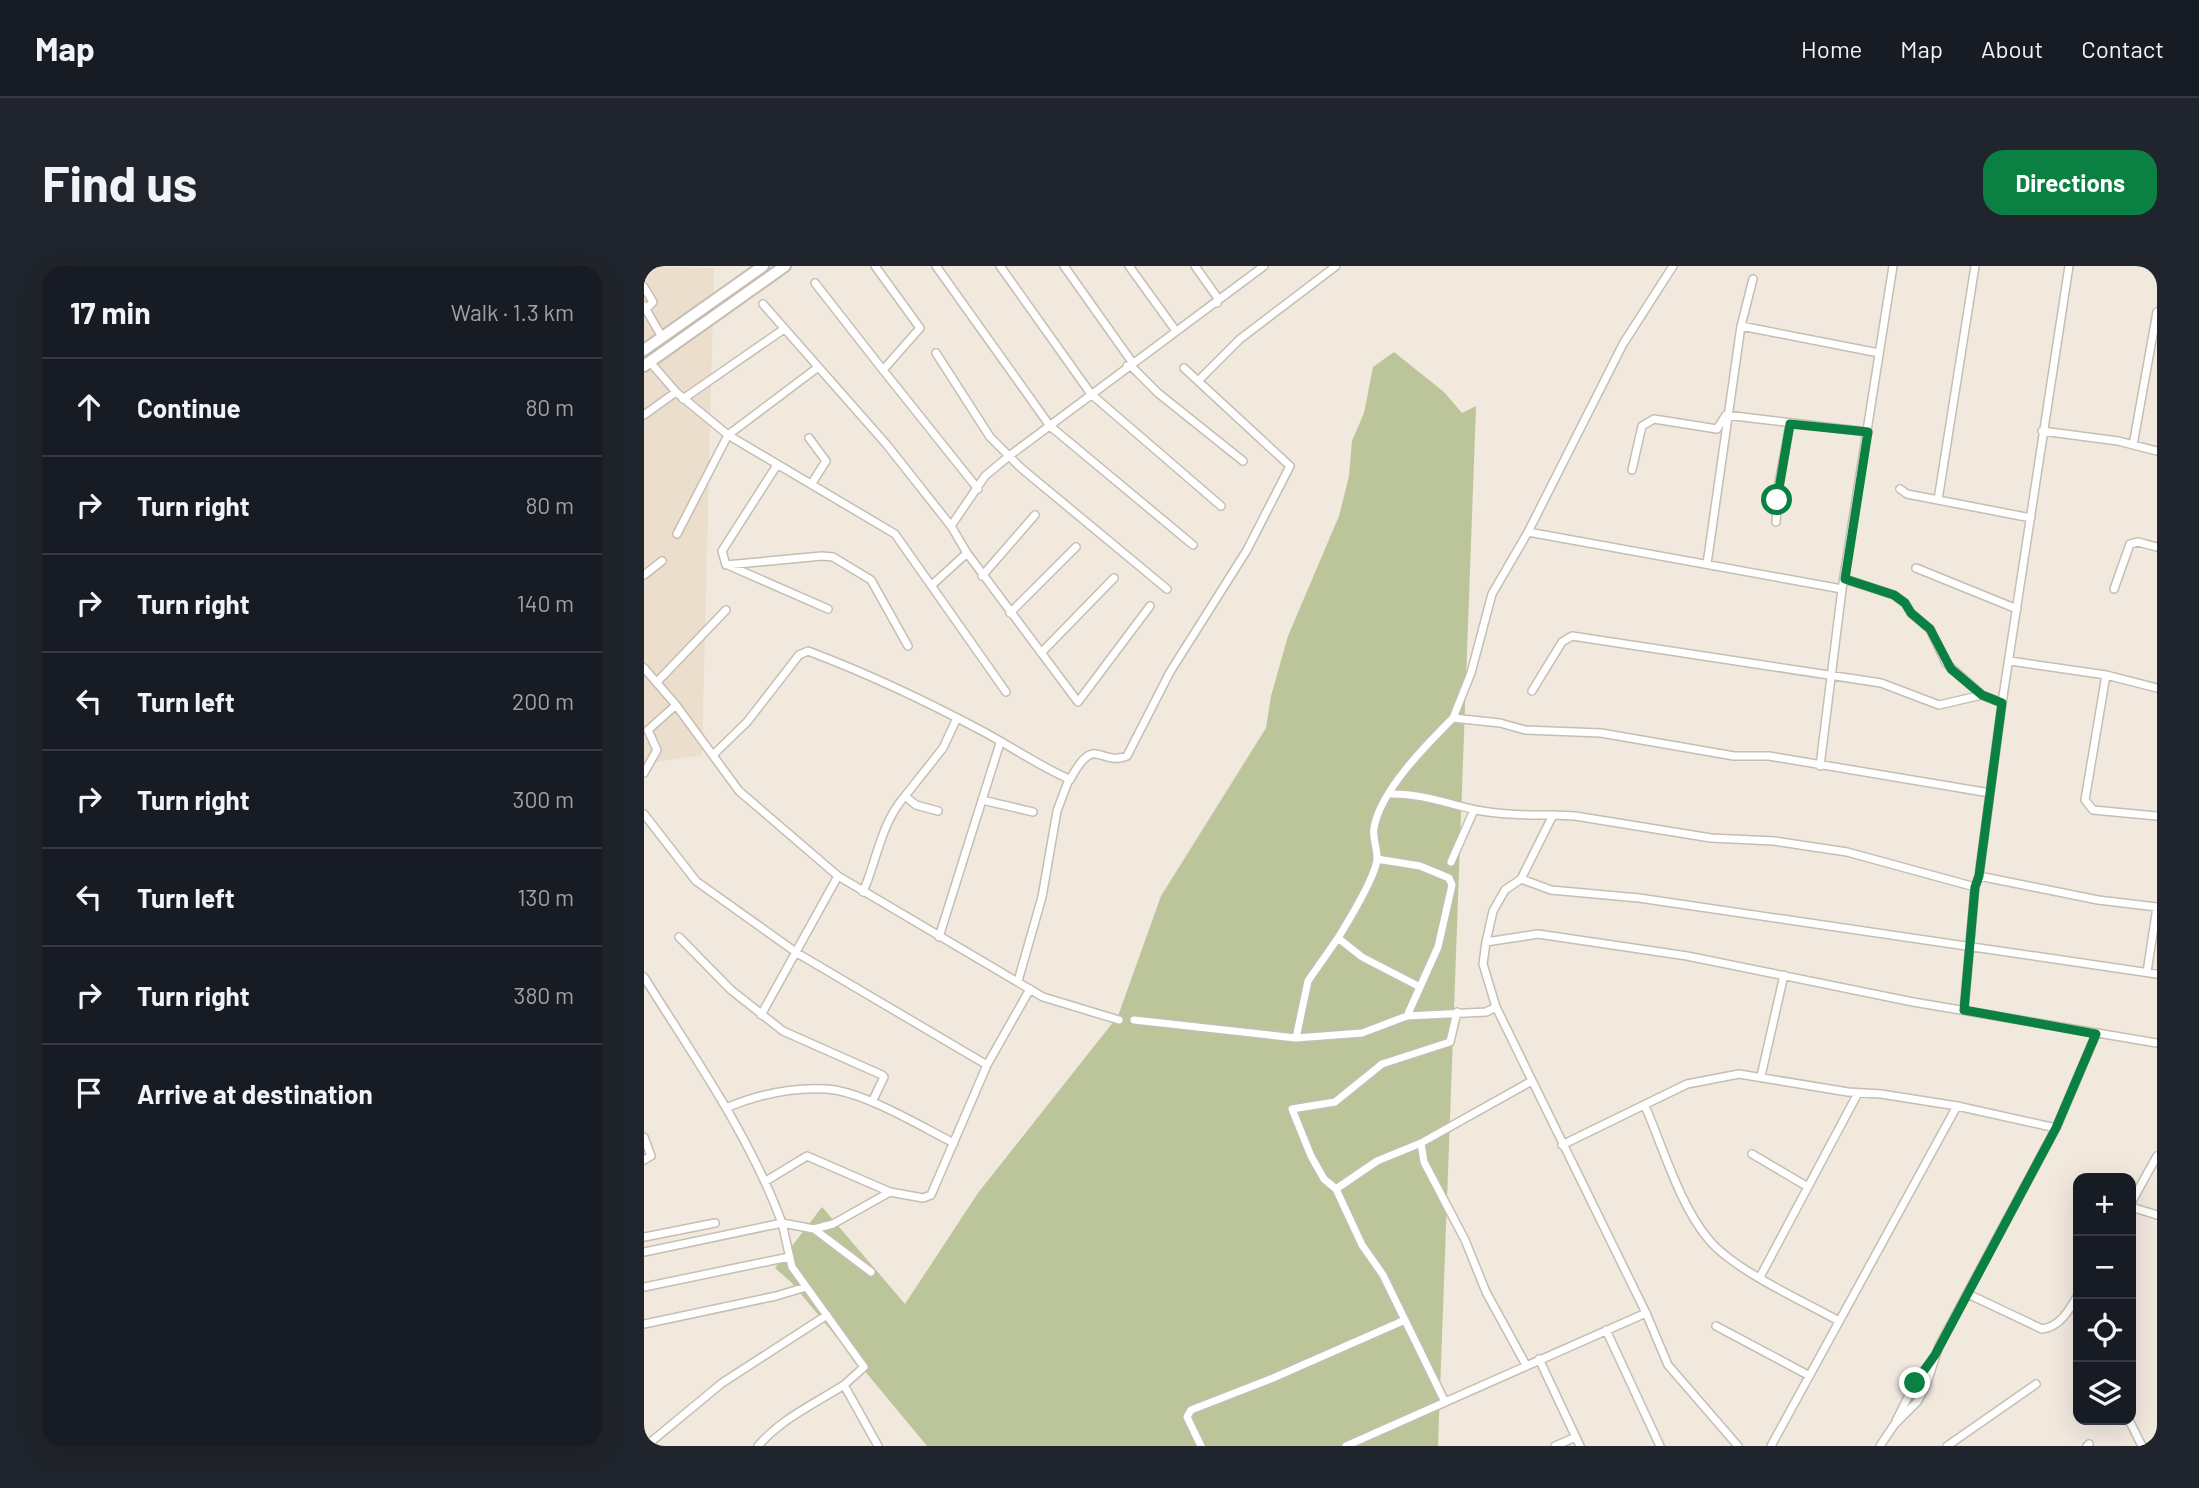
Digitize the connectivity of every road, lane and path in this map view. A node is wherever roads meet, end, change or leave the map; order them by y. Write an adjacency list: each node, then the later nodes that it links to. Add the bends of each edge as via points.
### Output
1 (763, 266): 25 (main road)
2 (785, 266): 30 (main road)
3 (874, 266): 34 (street, via 919,328)
4 (936, 266): 42 (street)
5 (1000, 266): 37 (street)
6 (1064, 266): 31 (street)
7 (1129, 266): 24 (street)
8 (1195, 266): 18 (street, via 1217,296)
9 (1264, 266): 18 (street)
10 (1336, 266): 35 (street, via 1248,332)
11 (1673, 266): 62 (street, via 1623,344)
12 (1893, 266): 28 (street)
13 (1975, 266): 56 (street)
14 (2069, 266): 43 (street)
15 (1753, 279): 22 (street)
16 (815, 283): 34 (street)
17 (644, 287): 20 (street, via 653,302)
18 (1217, 303): 24 (street)
19 (763, 304): 23 (street)
20 (645, 308): 25 (street)
21 (2157, 312): 29 (street)
22 (1741, 326): 28 (street); 40 (street)
23 (784, 329): 32 (street); 38 (street)
24 (1176, 331): 31 (street)
25 (662, 337): 26 (main road)
26 (644, 350)
27 (936, 353): 49 (street, via 990,437)
28 (1879, 353): 44 (street)
29 (2154, 358): 47 (street)
30 (647, 364): 36 (street)
31 (1129, 364): 37 (street); 50 (street)
32 (817, 368): 45 (street); 61 (street, via 887,445)
33 (1184, 368): 35 (street)
34 (883, 370): 54 (street)
35 (1199, 380): 104 (street, via 1290,466 1247,550 1170,672 1126,756 1101,753 1082,758)
36 (676, 392): 38 (street); 39 (street)
37 (1090, 394): 42 (street); 57 (street)
38 (683, 400): 45 (street)
39 (644, 415)
40 (1726, 415): 41 (street); 52 (street, via 1717,429 1648,421); 69 (street)
41 (1790, 424): 44 (street); 60 (street)
42 (1050, 426): 49 (street); 64 (street)
43 (2042, 431): 47 (street); 59 (street)
44 (1868, 432): 75 (street)
45 (728, 435): 51 (street); 63 (street)
46 (808, 438): 53 (street, via 826,461)
47 (2133, 445): 48 (street)
48 (2157, 452)
49 (1009, 456): 54 (street, via 985,476); 77 (street)
50 (1242, 461)
51 (777, 465): 53 (street); 70 (street, via 722,551)
52 (1632, 470)
53 (812, 483): 76 (street, via 895,534)
54 (978, 489): 61 (street)
55 (1899, 489): 56 (street)
56 (1938, 500): 59 (street)
57 (1221, 506)
58 (1035, 515): 73 (street)
59 (2031, 518): 82 (street)
60 (1776, 522)
61 (951, 526): 67 (street)
62 (1528, 532): 69 (street); 99 (street, via 1492,594 1471,673)
63 (677, 534)
64 (1193, 545)
65 (1076, 547): 84 (street)
66 (2157, 547): 79 (street, via 2130,544)
67 (967, 553): 73 (street); 76 (street)
68 (662, 561): 72 (street)
69 (1707, 564): 78 (street)
70 (726, 565): 81 (street); 85 (street, via 833,557 872,580)
71 (1916, 568): 82 (street)
72 (644, 575)
73 (982, 576): 84 (street)
74 (1114, 578): 86 (street)
75 (1845, 579): 78 (street); 95 (street, via 1905,603 1930,629 1946,663)
76 (932, 584): 94 (street)
77 (1167, 589)
78 (1842, 589): 89 (street)
79 (2114, 589)
80 (1150, 607): 86 (street, via 1078,702)
81 (828, 609)
82 (2017, 609): 87 (street)
83 (726, 610): 91 (street)
84 (1010, 613): 86 (street)
85 (908, 646)
86 (1041, 653)
87 (2010, 661): 90 (street); 96 (street)
88 (644, 668): 91 (street)
89 (1830, 676): 93 (street, via 1573,636 1562,642); 95 (street, via 1890,684 1939,705); 102 (street)
90 (2106, 676): 92 (street); 114 (street, via 2085,800 2093,810)
91 (657, 681): 97 (street)
92 (2157, 688)
93 (1532, 691)
94 (1006, 692)
95 (1982, 695): 96 (street)
96 (2002, 703): 105 (street)
97 (676, 705): 101 (street); 103 (street, via 648,730 657,750)
98 (957, 718): 100 (street); 101 (street, via 808,651 799,655 747,722); 107 (street, via 943,748)
99 (1452, 718): 102 (street, via 1525,730 1601,733); 106 (street, via 1410,762)
100 (1000, 743): 104 (street); 108 (street)
101 (713, 755): 117 (street, via 739,791)
102 (1820, 766): 105 (street)
103 (644, 774)
104 (1070, 780): 133 (street, via 1057,811 1042,897)
105 (1990, 793): 118 (street)
106 (1390, 794): 109 (street, via 1459,803); 115 (street, via 1374,828)
107 (905, 796): 110 (street); 121 (street, via 880,840)
108 (982, 800): 111 (street); 124 (street)
109 (1474, 810): 113 (street); 116 (street)
110 (938, 811)
111 (1033, 812)
112 (644, 814): 128 (street, via 696,881)
113 (1553, 815): 119 (street); 120 (street, via 1847,852)
114 (2157, 816)
115 (1377, 859): 125 (street); 134 (street, via 1420,866 1449,877 1451,882 1438,947)
116 (1451, 862)
117 (838, 876): 121 (street); 128 (street)
118 (1979, 876): 120 (street); 122 (street)
119 (1521, 879): 126 (street, via 1505,890 1493,911); 127 (street, via 1551,890 1639,898)
120 (1975, 887): 127 (street)
121 (863, 892): 124 (street)
122 (2157, 907): 129 (street)
123 (679, 937): 139 (street)
124 (939, 937): 133 (street)
125 (1338, 938): 134 (street, via 1362,957); 144 (street, via 1308,981)
126 (1486, 942): 131 (street, via 1538,934); 136 (street, via 1483,964)
127 (1970, 947): 129 (street); 137 (street)
128 (797, 953): 139 (street); 146 (street)
129 (2147, 972): 130 (street)
130 (2157, 974)
131 (1784, 975): 137 (street); 147 (street)
132 (644, 977): 153 (street)
133 (1018, 981): 135 (street)
134 (1420, 987): 140 (street)
135 (1030, 989): 141 (street); 146 (street)
136 (1496, 1007): 138 (street, via 1486,1012); 148 (street)
137 (1964, 1010): 143 (street)
138 (1457, 1012): 140 (street); 164 (street, via 1450,1042 1382,1064 1335,1102 1292,1109 1311,1156 1324,1179)
139 (761, 1015): 150 (street, via 783,1031 882,1075)
140 (1407, 1016): 144 (street, via 1362,1034)
141 (1119, 1020)
142 (1134, 1020): 144 (street)
143 (2096, 1034): 145 (street); 154 (street)
144 (1296, 1038)
145 (2157, 1043)
146 (987, 1065): 156 (street)
147 (1761, 1076): 149 (street); 151 (street, via 1700,1080)
148 (1530, 1082): 157 (street); 158 (street)
149 (1858, 1093): 152 (street); 163 (street)
150 (872, 1102): 153 (street, via 827,1088 758,1095); 156 (street)
151 (1645, 1106): 158 (street); 176 (street, via 1690,1212 1709,1241)
152 (1957, 1106): 154 (street); 184 (street)
153 (726, 1108): 162 (street)
154 (2056, 1128): 179 (street)
155 (644, 1138): 161 (street, via 651,1156)
156 (954, 1143): 165 (street, via 931,1195 923,1198)
157 (1421, 1143): 164 (street, via 1377,1161); 189 (street, via 1424,1162)
158 (1562, 1145): 181 (street)
159 (1752, 1154): 163 (street)
160 (2157, 1156): 166 (street)
161 (644, 1160)
162 (766, 1181): 165 (street, via 807,1156); 170 (street)
163 (1808, 1187): 176 (street)
164 (1336, 1189): 183 (street)
165 (890, 1192): 171 (street)
166 (2136, 1196)
167 (2136, 1207): 168 (street)
168 (2157, 1215)
169 (715, 1223): 172 (street)
170 (782, 1223): 171 (street); 173 (street); 174 (street)
171 (814, 1229): 175 (street)
172 (644, 1237)
173 (644, 1252)
174 (789, 1257): 177 (street); 178 (street)
175 (871, 1272)
176 (1760, 1277): 184 (street)
177 (644, 1287)
178 (806, 1287): 182 (street); 185 (street)
179 (1968, 1294): 180 (street, via 2042,1329 2062,1318); 206 (street, via 1935,1355 1917,1402)
180 (2075, 1299)
181 (1646, 1313): 187 (street); 204 (street, via 1668,1365)
182 (827, 1315): 192 (street, via 864,1367); 196 (street, via 722,1383)
183 (1405, 1320): 193 (street); 199 (street, via 1191,1410 1187,1417)
184 (1837, 1320): 190 (street)
185 (644, 1324)
186 (1716, 1326): 190 (street)
187 (1606, 1330): 188 (street); 203 (street)
188 (1539, 1359): 189 (street); 195 (street)
189 (1526, 1365): 193 (street)
190 (1808, 1375): 205 (street)
191 (2036, 1384): 207 (street)
192 (844, 1385): 197 (street, via 768,1434); 198 (street)
193 (1444, 1400): 200 (street)
194 (2131, 1425): 208 (street)
195 (1576, 1437): 201 (street); 202 (street)
196 (646, 1446)
197 (758, 1446)
198 (878, 1446)
199 (1200, 1446)
200 (1346, 1446)
201 (1555, 1446)
202 (1580, 1446)
203 (1660, 1446)
204 (1738, 1446)
205 (1771, 1446)
206 (1880, 1446)
207 (1947, 1446)
208 (2141, 1446)

